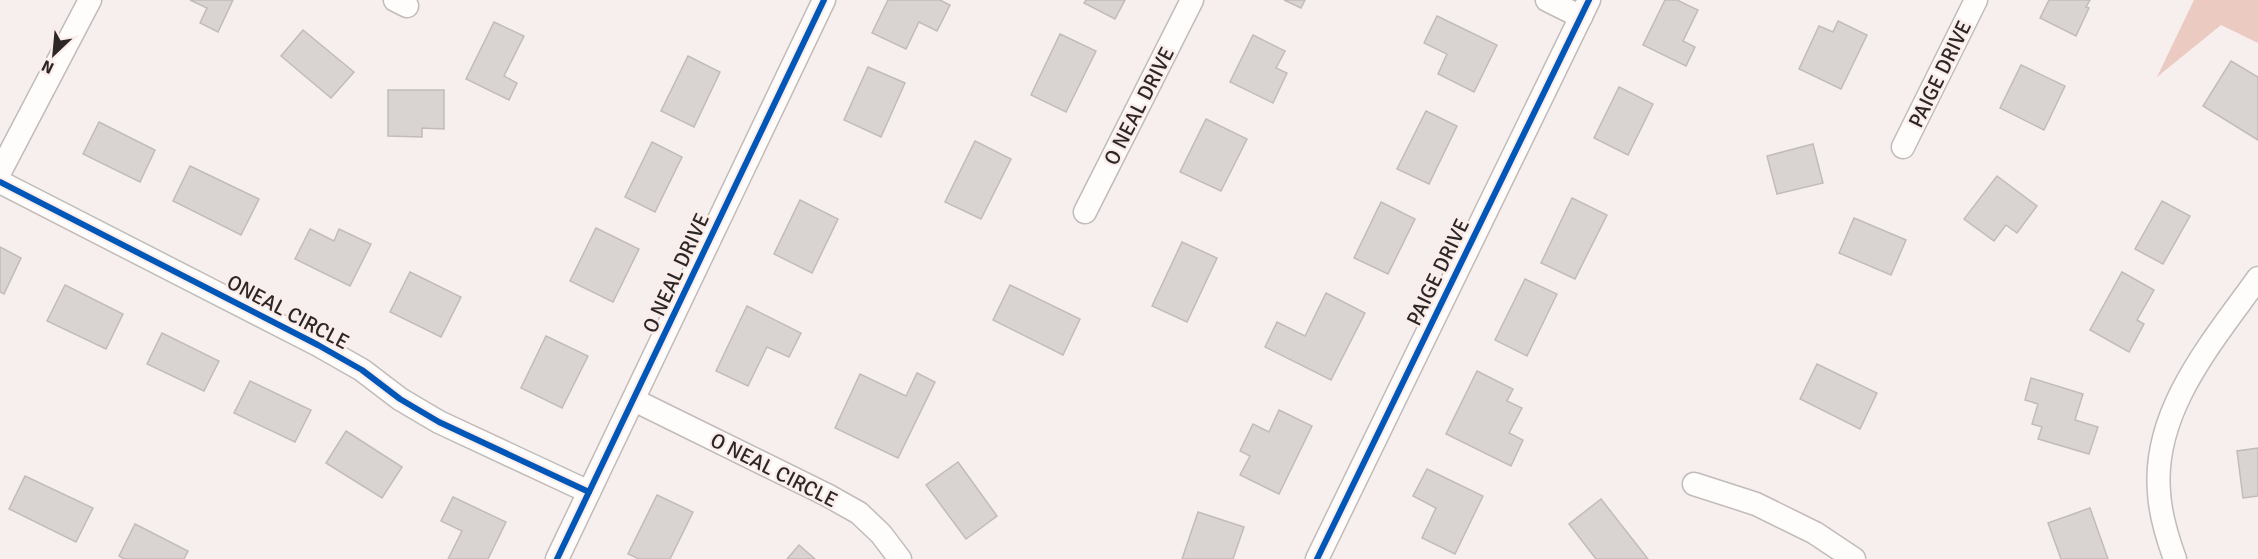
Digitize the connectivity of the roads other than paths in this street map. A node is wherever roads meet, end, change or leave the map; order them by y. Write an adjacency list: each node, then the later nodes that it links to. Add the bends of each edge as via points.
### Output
1 (90, 0): 8 (street)
2 (824, 0): 12 (street, O NEAL DRIVE)
3 (1192, 0): 10 (street, O NEAL DRIVE)
4 (1547, 0): 6 (street)
5 (1976, 0): 7 (street, PAIGE DRIVE)
6 (1585, 8): 17 (street, PAIGE DRIVE)
7 (1903, 147)
8 (0, 172)
9 (0, 182): 14 (street, ONEAL CIRCLE, via 318,345 439,422)
10 (1085, 212)
11 (2258, 278): 19 (street, via 2205,354 2172,411 2160,452 2158,491 2164,529)
12 (634, 400): 14 (street, O NEAL DRIVE); 16 (street, O NEAL CIRCLE, via 859,513)
13 (1694, 484): 18 (street, via 1756,504 1815,533)
14 (589, 492): 15 (street, O NEAL DRIVE)
15 (557, 559)
16 (900, 559)
17 (1317, 559)
18 (1854, 559)
19 (2175, 559)

